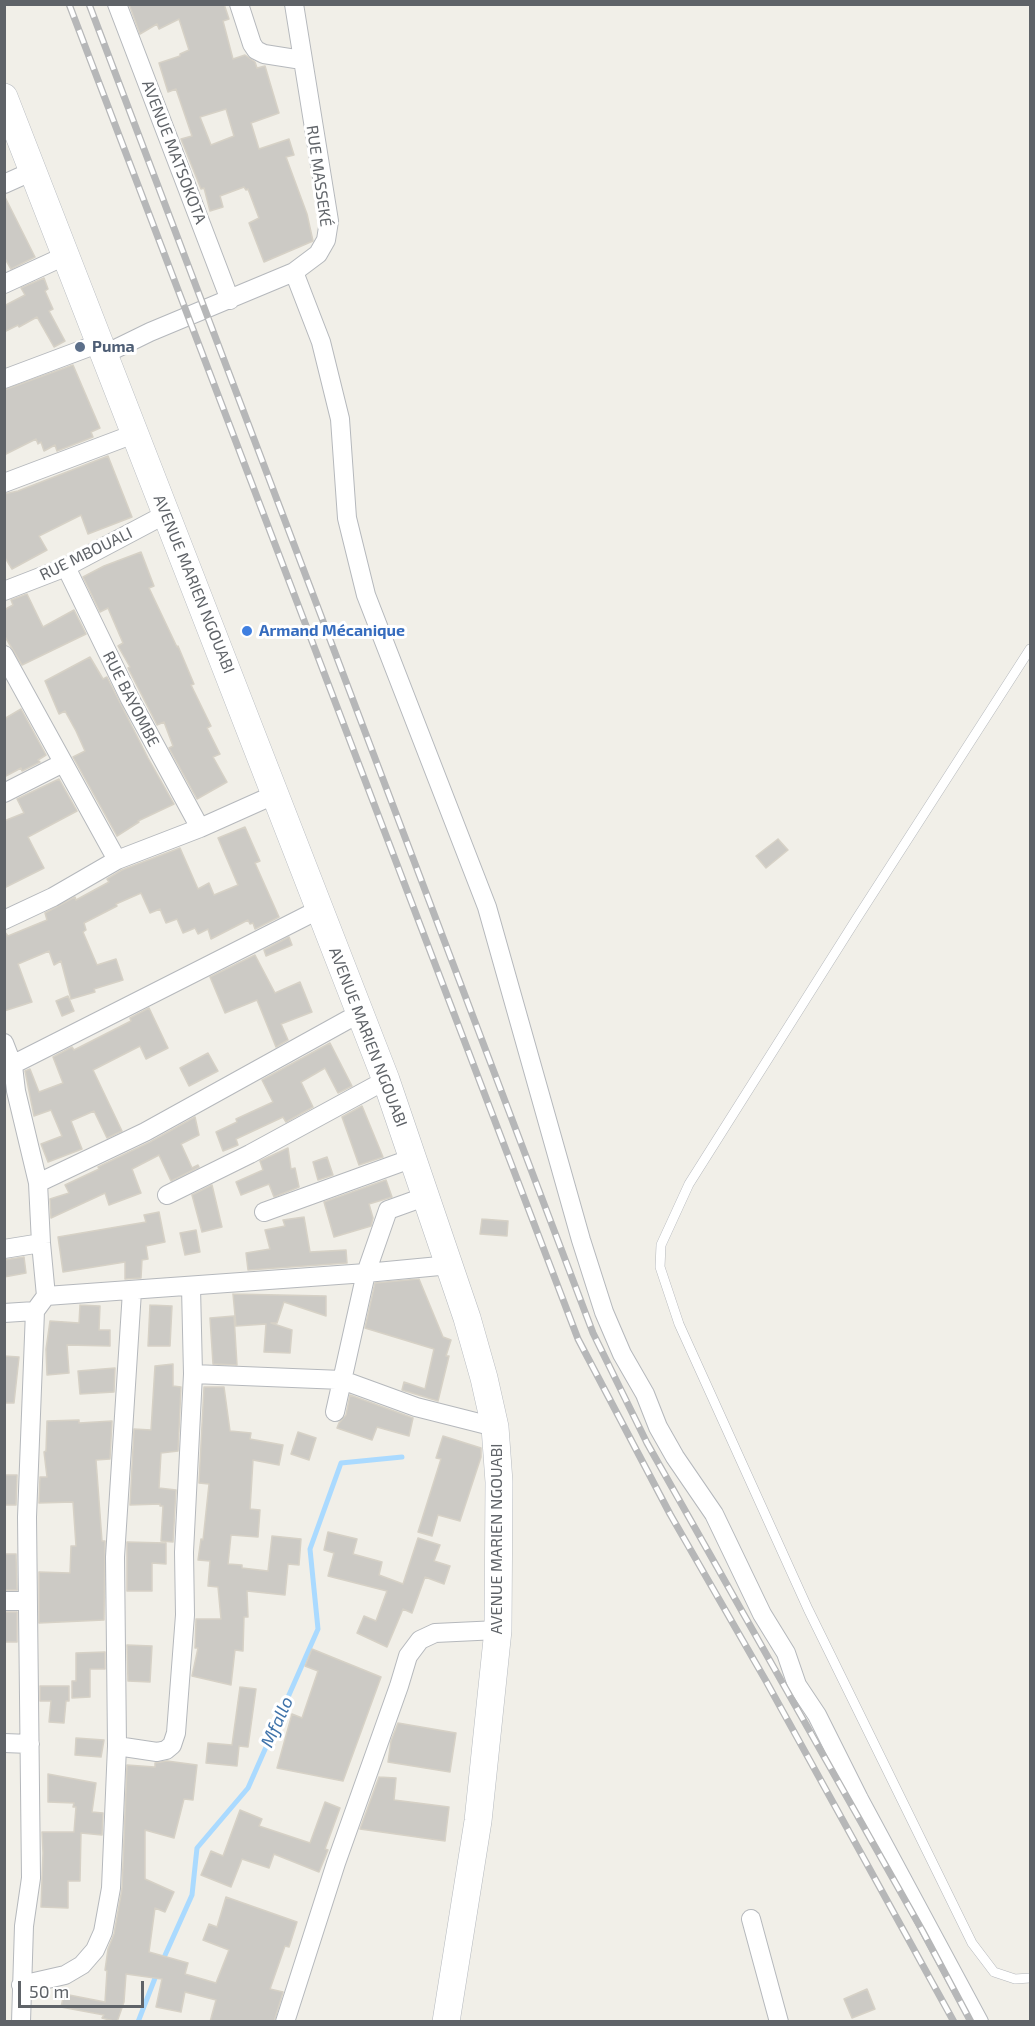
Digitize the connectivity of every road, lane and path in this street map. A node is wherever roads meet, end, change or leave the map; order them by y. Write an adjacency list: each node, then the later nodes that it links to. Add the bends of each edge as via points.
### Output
1 (117, 4): 11 (street, AVENUE MATSOKOTA)
2 (239, 4): 4 (street, via 256,50)
3 (294, 4): 4 (street, RUE MASSEKÉ)
4 (302, 60): 9 (street, RUE MASSEKÉ, via 329,221 326,240 318,254)
5 (4, 97): 6 (street, AVENUE MARIEN NGOUABI)
6 (33, 171): 7 (street); 8 (street, AVENUE MARIEN NGOUABI)
7 (4, 184)
8 (67, 255): 10 (street); 12 (street, AVENUE MARIEN NGOUABI)
9 (294, 272): 11 (street, RUE MASSEKÉ); 64 (street, via 321,342 340,419 347,518 366,595 487,907 604,1312 658,1427 714,1514 762,1614 786,1653 797,1685 817,1715)
10 (4, 284)
11 (230, 300): 12 (street, RUE MASSEKÉ)
12 (103, 349): 13 (street, RUE MASSEKÉ); 14 (street, AVENUE MARIEN NGOUABI)
13 (4, 380)
14 (134, 434): 15 (street); 16 (street, AVENUE MARIEN NGOUABI)
15 (4, 483)
16 (166, 514): 17 (street, RUE MBOUALI); 24 (street, AVENUE MARIEN NGOUABI)
17 (66, 567): 18 (street, RUE MBOUALI); 25 (street, RUE BAYOMBE, via 130,699)
18 (4, 591)
19 (1030, 649): 58 (lane, via 689,1184 661,1245 660,1267 679,1324 807,1609 972,1943 994,1972 1015,1979)
20 (4, 655): 21 (street)
21 (12, 691): 22 (street)
22 (63, 763): 23 (street); 26 (street)
23 (4, 793)
24 (276, 794): 25 (street); 27 (street, AVENUE MARIEN NGOUABI)
25 (200, 828): 26 (street)
26 (117, 860): 28 (street)
27 (320, 909): 29 (street, AVENUE MARIEN NGOUABI); 31 (street)
28 (4, 920)
29 (360, 1013): 32 (street, AVENUE MARIEN NGOUABI); 34 (street, via 145,1132)
30 (4, 1043): 31 (street)
31 (9, 1068): 34 (street)
32 (386, 1080): 33 (street, AVENUE MARIEN NGOUABI); 35 (street)
33 (413, 1158): 36 (street, AVENUE MARIEN NGOUABI); 37 (street)
34 (38, 1183): 38 (street)
35 (167, 1195)
36 (427, 1196): 40 (street, AVENUE MARIEN NGOUABI); 41 (street, via 387,1210)
37 (264, 1212)
38 (41, 1243): 39 (street); 44 (street)
39 (4, 1249)
40 (450, 1264): 41 (street); 50 (street, AVENUE MARIEN NGOUABI)
41 (366, 1273): 42 (street); 48 (street)
42 (191, 1287): 43 (street); 47 (street)
43 (132, 1291): 44 (street); 56 (street, via 115,1557)
44 (46, 1296): 45 (street)
45 (35, 1311): 46 (street); 52 (street, via 27,1517)
46 (4, 1314)
47 (193, 1374): 48 (street); 56 (street, via 184,1552 185,1615 176,1733 172,1745 157,1752)
48 (342, 1380): 49 (street); 50 (street, via 416,1407)
49 (335, 1412)
50 (495, 1427): 53 (street, AVENUE MARIEN NGOUABI, via 500,1542)
51 (4, 1601): 52 (street)
52 (28, 1601): 55 (street)
53 (498, 1630): 61 (street, via 435,1633 420,1641 408,1656); 62 (street, AVENUE MARIEN NGOUABI, via 478,1821)
54 (4, 1743): 55 (street)
55 (30, 1744): 59 (street, via 32,1878 24,1926)
56 (117, 1746): 59 (street, via 111,1888 103,1932 82,1965 65,1975)
57 (751, 1919): 63 (street)
58 (1030, 1978)
59 (21, 1985): 60 (street)
60 (21, 2022)
61 (285, 2022)
62 (446, 2022)
63 (779, 2022)
64 (979, 2022)

